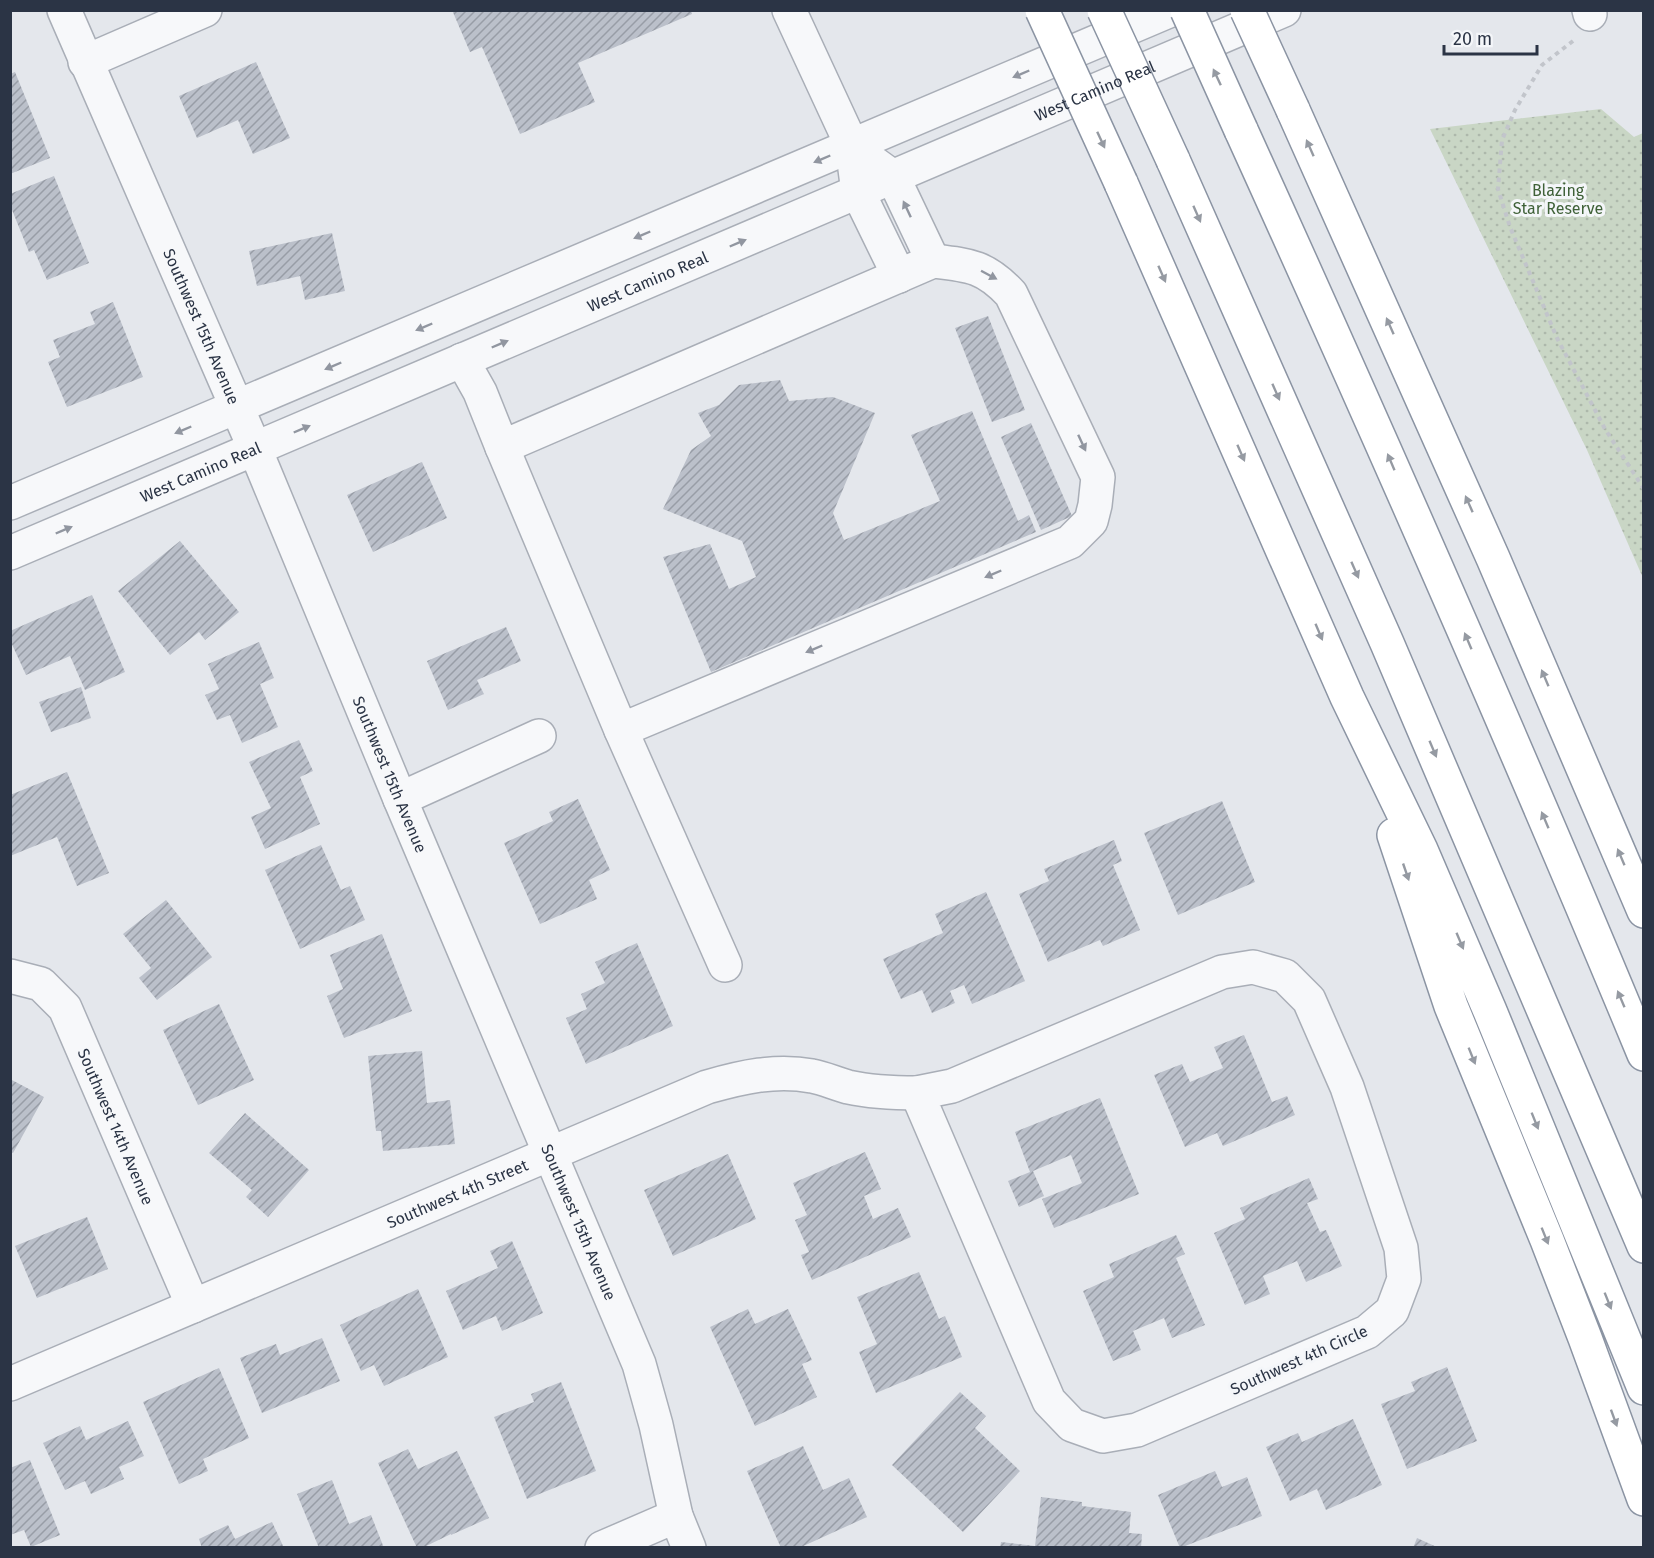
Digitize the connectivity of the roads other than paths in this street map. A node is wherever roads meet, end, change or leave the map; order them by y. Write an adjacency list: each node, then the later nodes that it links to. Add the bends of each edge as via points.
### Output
1 (64, 10): 10 (street, Southwest 15th Avenue)
2 (205, 10): 10 (street)
3 (789, 10): 11 (street)
4 (1042, 10): 22 (highway, one-way to 22, bridge)
5 (1104, 10): 32 (highway, one-way to 32, bridge, via 1397,665)
6 (1171, 10): 11 (street, one-way to 11)
7 (1187, 10): 29 (highway, one-way to 7, bridge, via 1391,462)
8 (1247, 10): 26 (highway, one-way to 8, bridge, via 1493,558)
9 (1284, 10): 12 (street, West Camino Real)
10 (86, 62): 17 (street, Southwest 15th Avenue)
11 (852, 146): 12 (street); 13 (street); 17 (street, one-way to 17)
12 (893, 177): 13 (street, West Camino Real); 14 (street, one-way to 12)
13 (858, 192): 15 (street); 16 (street, West Camino Real, one-way to 13)
14 (933, 261): 15 (street); 23 (street, one-way to 23, via 969,265 996,278 1011,294 1098,477 1091,521 1070,542)
15 (898, 276): 18 (street)
16 (462, 360): 18 (street); 19 (street, West Camino Real, one-way to 16)
17 (236, 407): 19 (street, Southwest 15th Avenue); 20 (street, one-way to 20)
18 (502, 447): 23 (street)
19 (255, 449): 21 (street, West Camino Real, one-way to 19); 25 (street, Southwest 15th Avenue)
20 (10, 503)
21 (10, 553)
22 (1347, 697): 35 (highway, one-way to 35, via 1426,861); 36 (highway, one-way to 36, via 1451,1006 1547,1240)
23 (621, 730): 27 (street)
24 (539, 736): 25 (street)
25 (400, 799): 31 (street, Southwest 15th Avenue)
26 (1644, 911)
27 (725, 965)
28 (10, 976): 33 (street, Southwest 14th Avenue, via 41,984 65,1008)
29 (1644, 1054)
30 (917, 1093): 30 (street, Southwest 4th Circle, via 1048,1401 1072,1425 1103,1436 1137,1430 1367,1332 1392,1311 1404,1279 1401,1248 1347,1087 1309,1000 1285,976 1253,967 1222,972 952,1086); 31 (street, Southwest 4th Street, via 882,1093 812,1076 776,1073 741,1077 707,1087)
31 (551, 1154): 33 (street, Southwest 4th Street); 37 (street, Southwest 15th Avenue, via 639,1364)
32 (1644, 1246)
33 (193, 1306): 34 (street, Southwest 4th Street)
34 (10, 1384)
35 (1644, 1388)
36 (1644, 1499)
37 (676, 1516): 38 (street); 39 (street, Southwest 15th Avenue)
38 (602, 1548)
39 (689, 1548)

